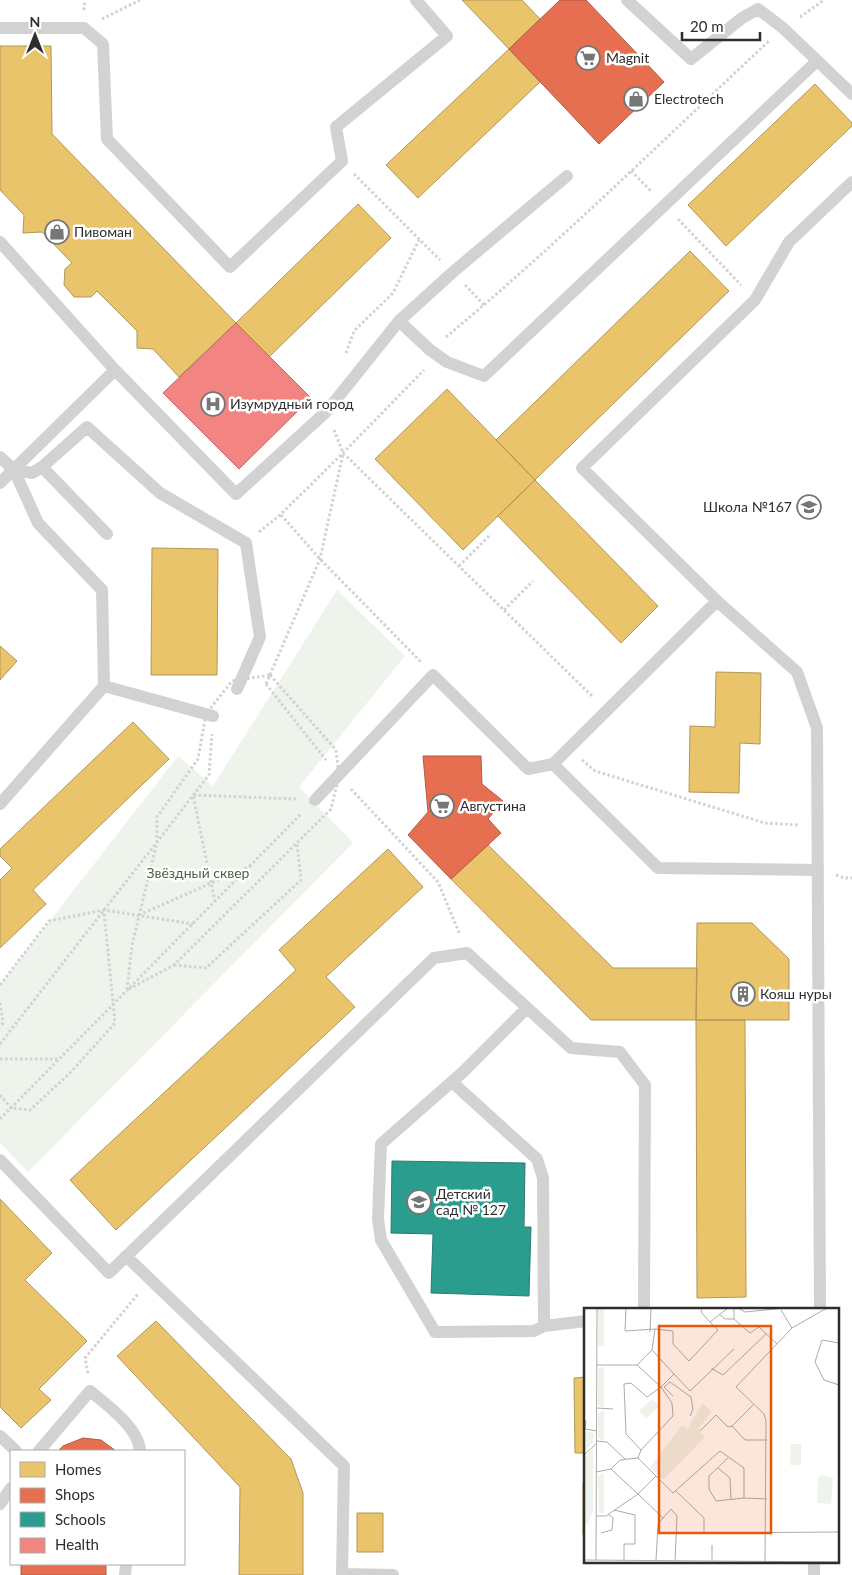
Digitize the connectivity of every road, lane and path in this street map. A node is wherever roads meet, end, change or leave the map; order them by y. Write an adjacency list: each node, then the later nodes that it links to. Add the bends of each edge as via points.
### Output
1 (140, 0): 6 (path)
2 (416, 0): 10 (lane, via 448,36 336,128)
3 (627, 0): 7 (lane, via 691,59 758,9)
4 (824, 0): 7 (path)
5 (0, 28): 6 (lane)
6 (84, 28): 10 (lane, via 103,44 107,139 230,267)
7 (783, 28): 8 (lane); 11 (path)
8 (817, 61): 9 (lane); 14 (lane)
9 (852, 94)
10 (342, 161): 16 (path)
11 (631, 171): 14 (path); 18 (path)
12 (567, 176): 16 (lane)
13 (852, 182): 17 (lane, via 789,242)
14 (664, 205): 17 (path); 20 (lane, via 484,376 447,362)
15 (0, 242): 21 (lane)
16 (453, 272): 18 (path); 19 (lane)
17 (755, 300): 34 (lane, via 582,468)
18 (484, 305): 20 (path)
19 (399, 321): 20 (lane); 21 (lane, via 327,411 236,494)
20 (430, 350): 22 (path, via 423,371)
21 (114, 370): 25 (lane)
22 (343, 453): 27 (path); 31 (path); 32 (path)
23 (0, 457): 25 (lane)
24 (42, 467): 25 (lane, via 32,473); 28 (lane); 30 (lane, via 87,427 160,492)
25 (14, 470): 26 (lane); 39 (lane, via 38,523 102,590)
26 (0, 483)
27 (280, 514): 30 (path); 31 (path)
28 (108, 534)
29 (491, 534): 32 (path)
30 (246, 543): 38 (lane, via 260,637)
31 (320, 559): 36 (path); 37 (path)
32 (459, 566): 35 (path)
33 (533, 581): 35 (path)
34 (717, 601): 40 (lane); 49 (lane, via 797,672 817,728)
35 (504, 610): 40 (path)
36 (270, 675): 38 (path); 43 (path, via 266,684); 45 (path, via 336,750)
37 (433, 676): 44 (lane, via 528,769); 45 (lane)
38 (239, 684): 41 (path, via 232,681)
39 (104, 686): 41 (lane); 48 (lane)
40 (606, 710): 42 (lane)
41 (210, 715): 46 (path, via 209,775); 50 (path, via 198,759 157,818)
42 (568, 748): 44 (lane); 49 (path, via 595,771 614,777 765,824)
43 (327, 761)
44 (552, 764): 53 (lane, via 658,868)
45 (336, 772): 47 (lane); 51 (path, via 331,809); 59 (path, via 438,882)
46 (193, 796): 47 (path); 50 (path); 54 (path)
47 (315, 800): 52 (path)
48 (0, 804)
49 (817, 826): 53 (lane)
50 (157, 842): 56 (path); 57 (path)
51 (297, 843): 60 (path); 60 (path, via 301,880 206,968)
52 (252, 864): 54 (path); 55 (path)
53 (818, 870): 78 (lane)
54 (211, 884): 55 (path); 57 (path)
55 (215, 902): 58 (path)
56 (104, 910): 57 (path); 61 (path, via 49,922); 64 (path); 67 (path)
57 (138, 915): 58 (path); 62 (path)
58 (193, 924): 62 (path)
59 (467, 953): 65 (lane); 75 (lane, via 434,958)
60 (174, 965): 62 (path)
61 (0, 985)
62 (127, 990): 64 (path)
63 (0, 1003): 66 (path, via 3,1023)
64 (113, 1004): 69 (path); 72 (path, via 115,1023 70,1072 30,1110)
65 (527, 1008): 70 (lane); 77 (lane, via 570,1048 620,1052 646,1085)
66 (0, 1027)
67 (0, 1044)
68 (0, 1059): 69 (path)
69 (60, 1059): 72 (path)
70 (452, 1082): 80 (lane, via 538,1159 543,1178); 80 (lane, via 381,1144 378,1219 381,1240 435,1332 534,1331)
71 (0, 1095): 72 (path)
72 (11, 1108): 73 (path)
73 (0, 1119)
74 (0, 1160): 75 (lane, via 109,1273)
75 (126, 1256): 76 (lane)
76 (150, 1279): 81 (path, via 85,1358); 89 (lane, via 344,1466 342,1574)
77 (644, 1308)
78 (820, 1308)
79 (584, 1321): 80 (lane)
80 (544, 1326)
81 (90, 1391): 84 (lane); 85 (lane, via 124,1420 140,1444)
82 (0, 1436): 83 (lane)
83 (15, 1450)
84 (40, 1450)
85 (140, 1450)
86 (10, 1489): 87 (lane)
87 (0, 1504)
88 (814, 1562): 90 (lane)
89 (393, 1575)
90 (814, 1575)

